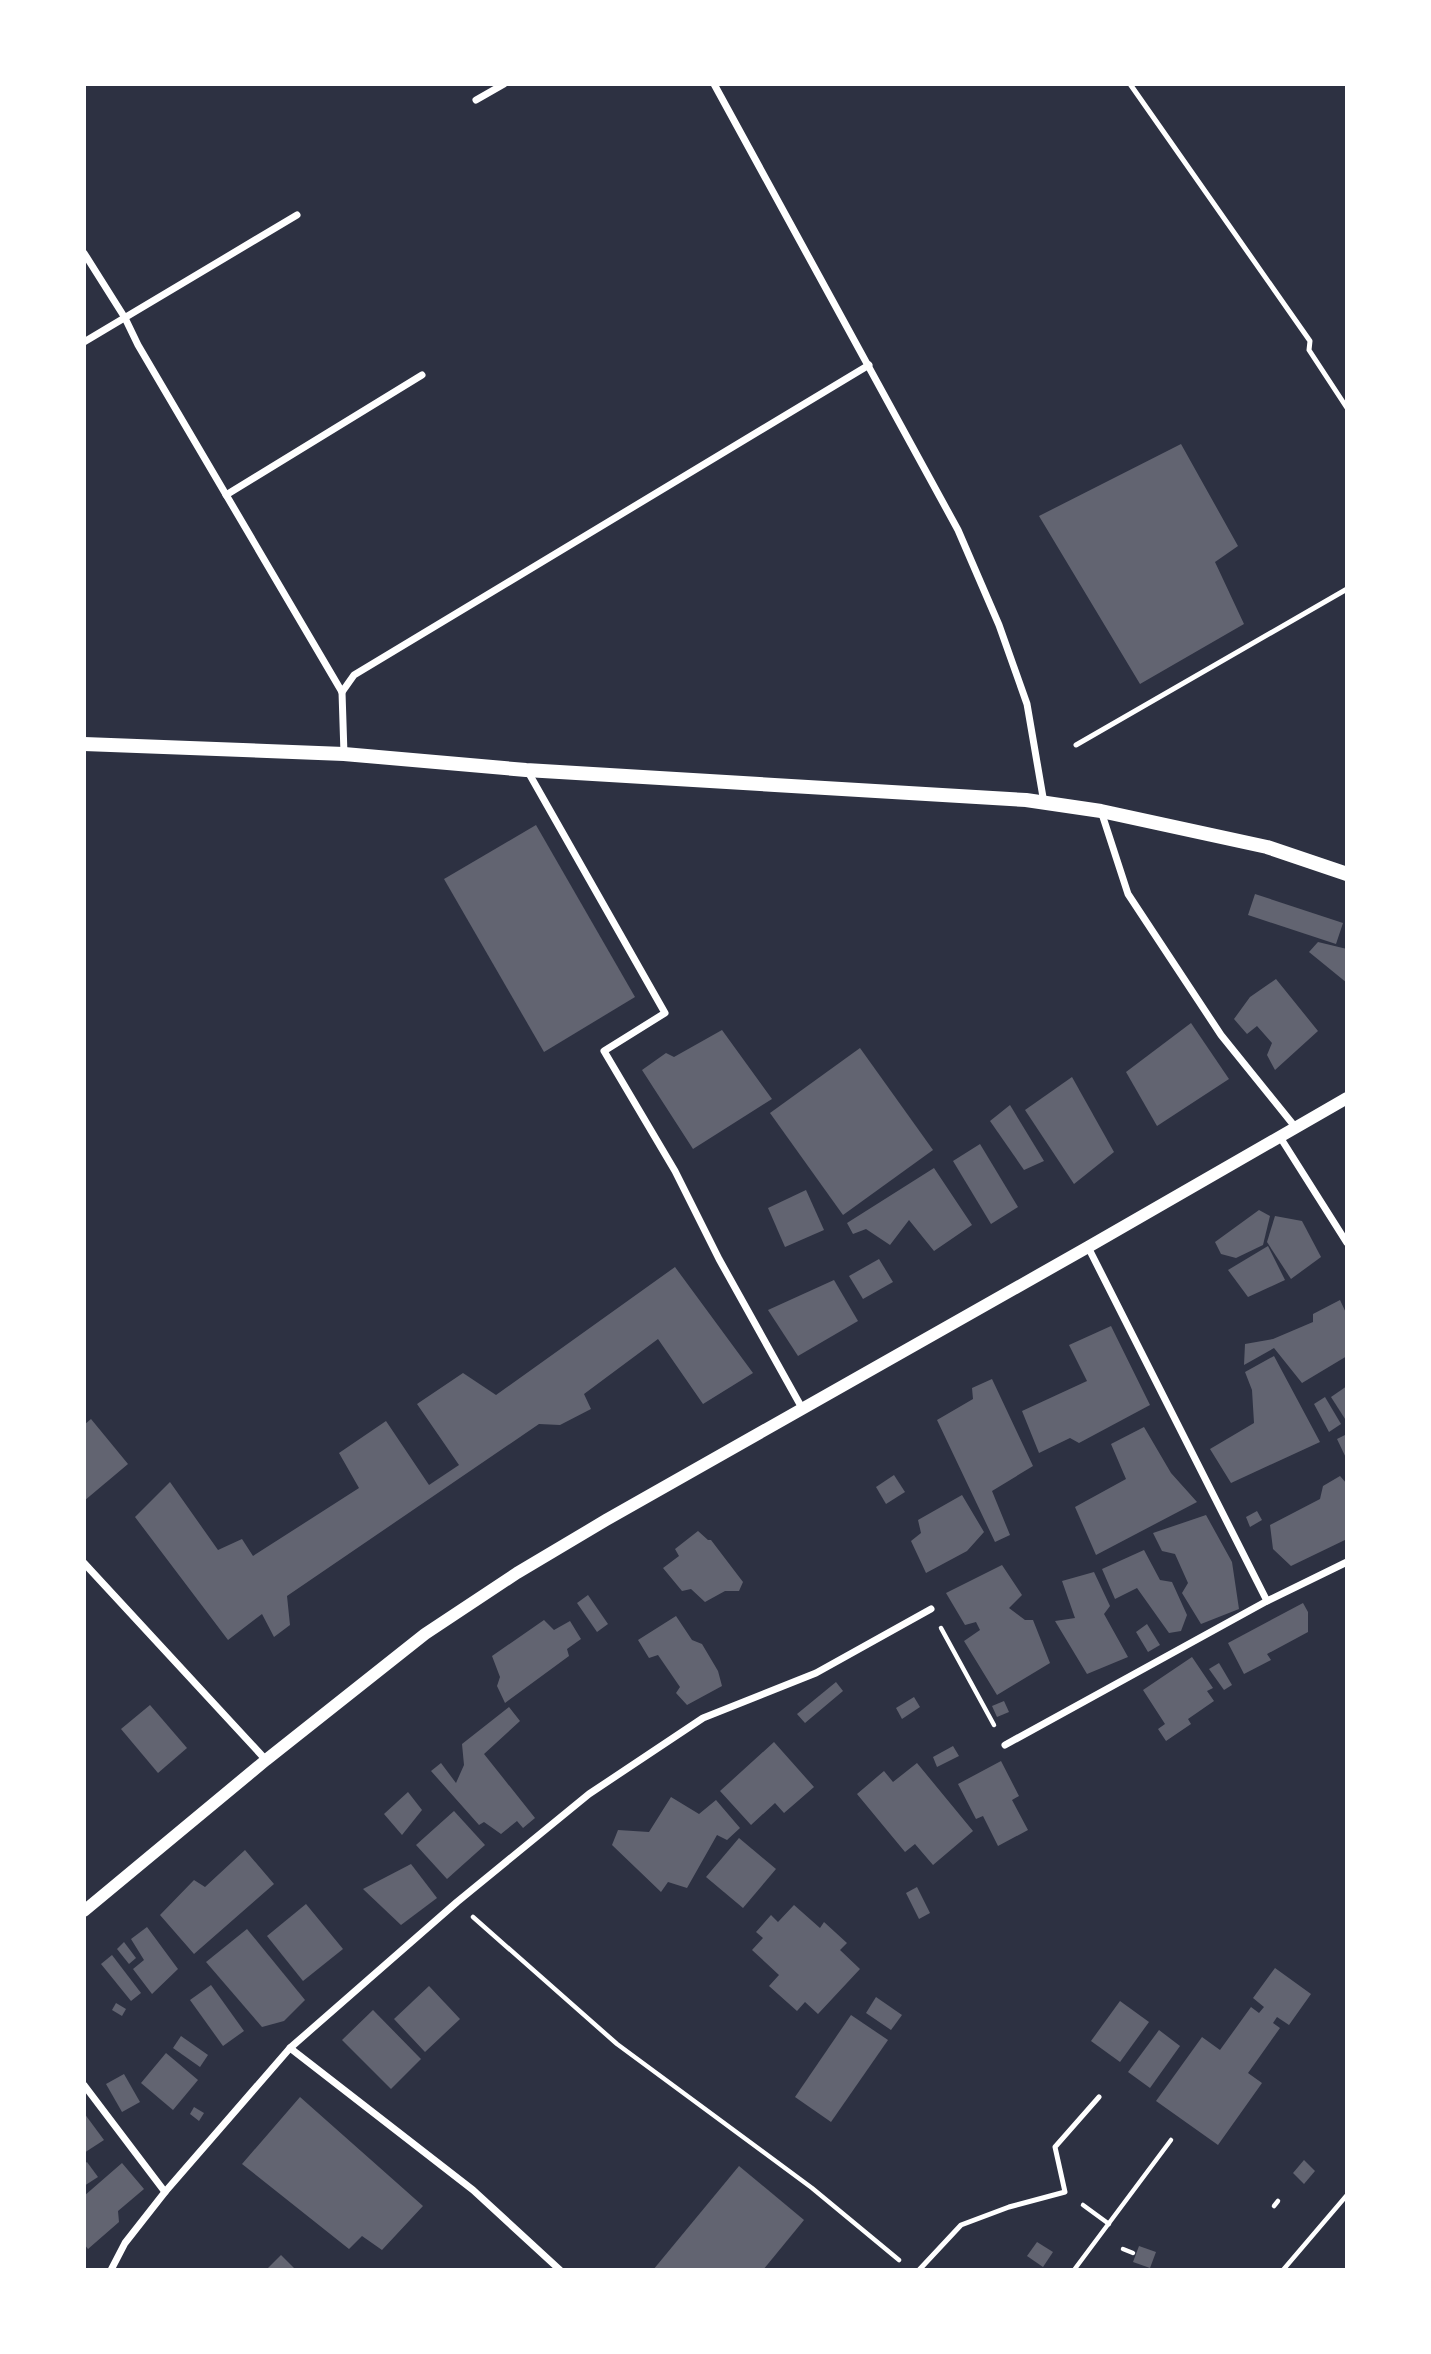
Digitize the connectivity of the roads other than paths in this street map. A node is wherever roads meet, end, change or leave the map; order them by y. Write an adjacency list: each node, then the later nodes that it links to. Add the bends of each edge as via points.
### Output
1 (504, 84): 4 (street)
2 (713, 84): 9 (street)
3 (1130, 84): 11 (lane, via 1310,341 1309,350)
4 (477, 100)
5 (297, 215): 7 (street)
6 (84, 253): 7 (street)
7 (125, 318): 8 (street); 12 (street)
8 (84, 342)
9 (869, 365): 14 (street, via 354,675); 19 (street, via 958,530 999,625 1027,704)
10 (422, 375): 12 (street)
11 (1347, 408)
12 (226, 495): 14 (street)
13 (1347, 589): 16 (lane)
14 (342, 692): 17 (street)
15 (84, 744): 17 (main road)
16 (1076, 745)
17 (344, 754): 18 (main road)
18 (526, 770): 19 (main road); 27 (street, via 665,1013 604,1051 675,1171)
19 (1044, 803): 20 (main road)
20 (1101, 811): 21 (main road, via 1267,847); 23 (street, via 1128,894 1220,1035)
21 (1347, 874)
22 (1347, 1098): 23 (street)
23 (1297, 1128): 24 (street)
24 (1280, 1138): 25 (street); 26 (street)
25 (1347, 1243)
26 (1088, 1247): 27 (street); 30 (street)
27 (802, 1408): 33 (street, via 517,1573 425,1634)
28 (1347, 1562): 30 (street)
29 (84, 1563): 33 (street)
30 (1267, 1601): 32 (street)
31 (931, 1609): 35 (street, via 816,1673 703,1718 589,1794)
32 (1005, 1745)
33 (266, 1760): 34 (street)
34 (84, 1911)
35 (290, 2048): 38 (street); 40 (street, via 473,2190)
36 (84, 2085): 38 (street)
37 (1099, 2097): 41 (lane, via 1055,2147 1065,2192 961,2225)
38 (165, 2192): 39 (street)
39 (111, 2270)
40 (560, 2270)
41 (919, 2270)

